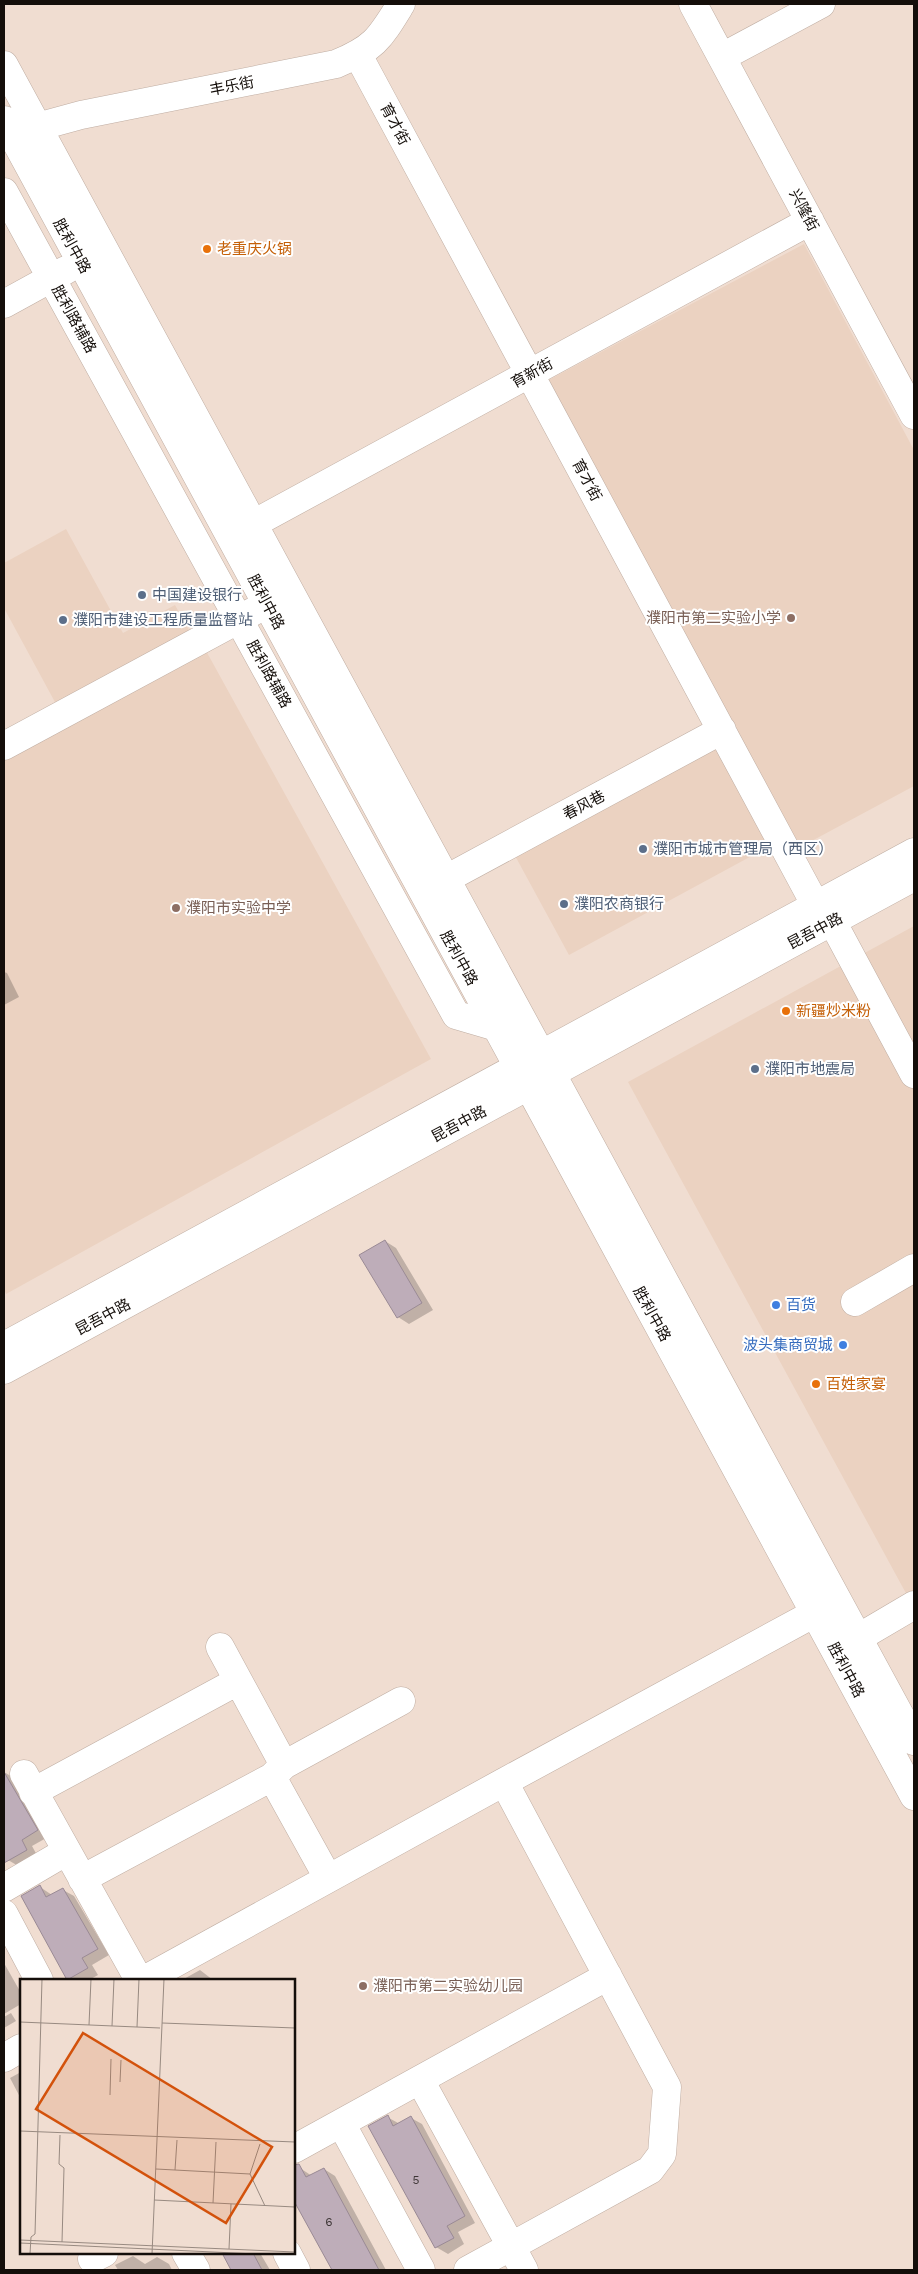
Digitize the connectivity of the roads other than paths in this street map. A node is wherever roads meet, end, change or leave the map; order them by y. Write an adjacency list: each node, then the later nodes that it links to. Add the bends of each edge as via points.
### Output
1 (401, 4): 4 (street, 丰乐街, via 380,38)
2 (693, 4): 5 (street, 兴隆街)
3 (821, 4): 5 (street)
4 (358, 55): 8 (street, 丰乐街, via 317,70 81,115); 14 (street, 育才街)
5 (722, 57): 10 (street, 兴隆街)
6 (4, 65): 8 (street, 胜利中路)
7 (4, 120): 11 (street, 胜利中路)
8 (37, 127): 16 (street, 胜利中路)
9 (4, 192): 12 (street, 胜利路辅路)
10 (810, 221): 14 (street, 育新街); 15 (street, 兴隆街)
11 (81, 262): 12 (street); 17 (street, 胜利中路)
12 (51, 278): 13 (street); 18 (street, 胜利路辅路)
13 (4, 304)
14 (530, 374): 16 (street, 育新街); 19 (street, 育才街)
15 (914, 415)
16 (253, 524): 23 (street, 胜利中路)
17 (267, 604): 18 (street); 25 (street, 胜利中路)
18 (239, 619): 20 (street); 25 (street, 胜利路辅路, via 456,1015)
19 (722, 730): 23 (street, 春风巷); 24 (street, 育才街)
20 (4, 746)
21 (914, 852): 24 (street, 昆吾中路)
22 (914, 877): 24 (street, 昆吾中路)
23 (446, 879): 26 (street, 胜利中路)
24 (824, 913): 26 (street, 昆吾中路); 27 (street, 育才街)
25 (497, 1027): 26 (street, 胜利中路)
26 (535, 1070): 30 (street, 昆吾中路); 31 (street, 昆吾中路); 33 (street, 胜利中路); 34 (street, 胜利中路)
27 (914, 1074)
28 (914, 1268): 29 (street)
29 (855, 1302)
30 (4, 1346)
31 (4, 1370)
32 (914, 1605): 34 (street)
33 (815, 1613): 40 (street); 41 (street, 胜利中路)
34 (858, 1638): 38 (street, 胜利中路)
35 (220, 1647): 36 (street)
36 (238, 1681): 39 (street); 42 (street, via 29,1783)
37 (401, 1701): 39 (street)
38 (914, 1741)
39 (278, 1771): 43 (street); 44 (street)
40 (504, 1782): 43 (street); 47 (street)
41 (914, 1796)
42 (67, 1851): 44 (street); 45 (street)
43 (328, 1878): 50 (street)
44 (82, 1880): 49 (street)
45 (4, 1888)
46 (4, 1914): 48 (street)
47 (608, 1976): 53 (street); 56 (street, via 667,2087 662,2154 650,2170)
48 (38, 1979)
49 (138, 1979)
50 (146, 1979)
51 (20, 2049): 52 (street)
52 (4, 2058)
53 (420, 2080): 54 (street); 56 (street)
54 (341, 2123): 55 (street); 61 (street)
55 (295, 2148)
56 (511, 2246): 62 (street); 63 (street)
57 (187, 2254): 59 (street)
58 (288, 2254): 60 (street)
59 (196, 2270)
60 (296, 2270)
61 (421, 2270)
62 (468, 2270)
63 (524, 2270)

